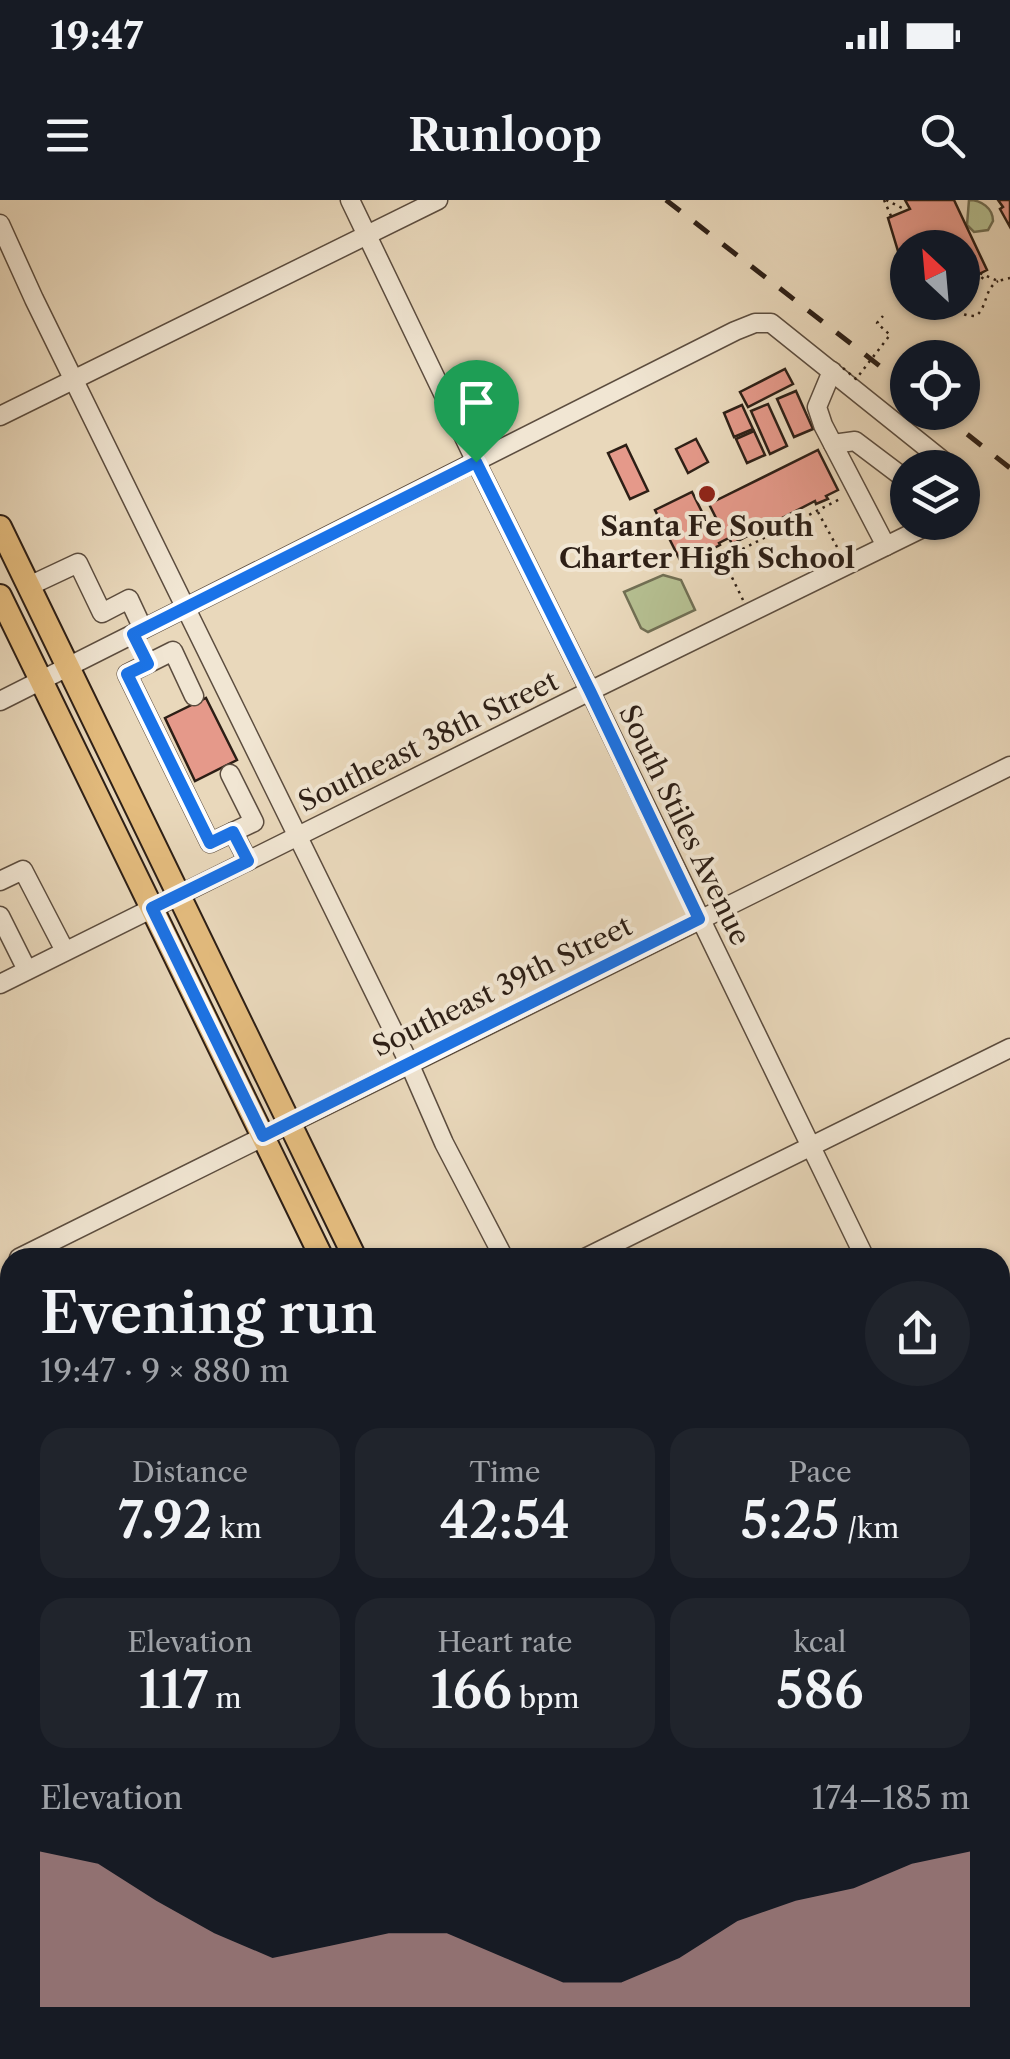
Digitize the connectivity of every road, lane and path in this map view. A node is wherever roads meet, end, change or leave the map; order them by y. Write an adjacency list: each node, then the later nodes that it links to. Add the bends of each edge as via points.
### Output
1 (350, 200): 7 (street, South Stiles Avenue)
2 (438, 200): 7 (street)
3 (885, 200): 4 (path); 5 (path)
4 (906, 210)
5 (891, 216)
6 (0, 224): 16 (street)
7 (368, 236): 16 (street); 20 (street, South Stiles Avenue)
8 (1010, 278): 10 (path)
9 (980, 279): 10 (path, via 982,274)
10 (998, 281): 12 (path)
11 (980, 285): 12 (path)
12 (988, 290): 13 (path)
13 (980, 311)
14 (883, 316): 15 (path, bridge, via 877,322 890,335 856,379)
15 (838, 371): 18 (street, via 817,407); 19 (street); 20 (street, via 771,323 755,323)
16 (74, 380): 17 (street); 31 (street)
17 (0, 416)
18 (833, 444): 21 (street, via 855,441); 26 (street)
19 (931, 450)
20 (476, 462): 31 (street); 36 (street, South Stiles Avenue)
21 (890, 467)
22 (850, 494): 23 (path)
23 (818, 511): 27 (path); 30 (path, via 722,559)
24 (0, 527): 28 (main road)
25 (898, 540): 26 (street, Southeast 38th Street)
26 (886, 546): 36 (street, Southeast 38th Street)
27 (837, 547)
28 (29, 586): 32 (street, via 78,563 102,613 128,600); 34 (main road)
29 (0, 596): 35 (main road)
30 (744, 602)
31 (186, 607): 32 (street); 42 (street)
32 (138, 632): 33 (street); 34 (street)
33 (148, 664): 37 (street, via 173,651); 41 (street, via 127,674 210,843)
34 (68, 666): 35 (street); 45 (main road)
35 (41, 682): 38 (street); 46 (main road)
36 (590, 691): 42 (street, Southeast 38th Street); 48 (street, South Stiles Avenue)
37 (194, 696)
38 (0, 702)
39 (1010, 766): 48 (street, Southeast 39th Street)
40 (230, 774): 41 (street, via 254,822)
41 (233, 832): 43 (street)
42 (298, 836): 43 (street, Southeast 38th Street); 53 (street)
43 (248, 861): 45 (street, Southeast 38th Street)
44 (0, 881): 49 (street, via 22,870)
45 (180, 895): 46 (street, Southeast 38th Street); 54 (main road)
46 (152, 908): 49 (street, Southeast 38th Street); 55 (main road)
47 (0, 916): 50 (street)
48 (699, 919): 53 (street, Southeast 39th Street); 56 (street, South Stiles Avenue)
49 (66, 951): 50 (street, Southeast 38th Street)
50 (27, 970): 51 (street, Southeast 38th Street)
51 (0, 984)
52 (1010, 1048): 56 (street)
53 (409, 1064): 54 (street, Southeast 39th Street); 60 (street)
54 (290, 1122): 55 (street, Southeast 39th Street); 59 (main road)
55 (263, 1136): 57 (street, Southeast 39th Street); 58 (main road)
56 (812, 1146): 61 (street); 62 (street, South Stiles Avenue)
57 (39, 1248)
58 (317, 1248)
59 (350, 1248)
60 (499, 1248)
61 (605, 1248)
62 (860, 1248)

